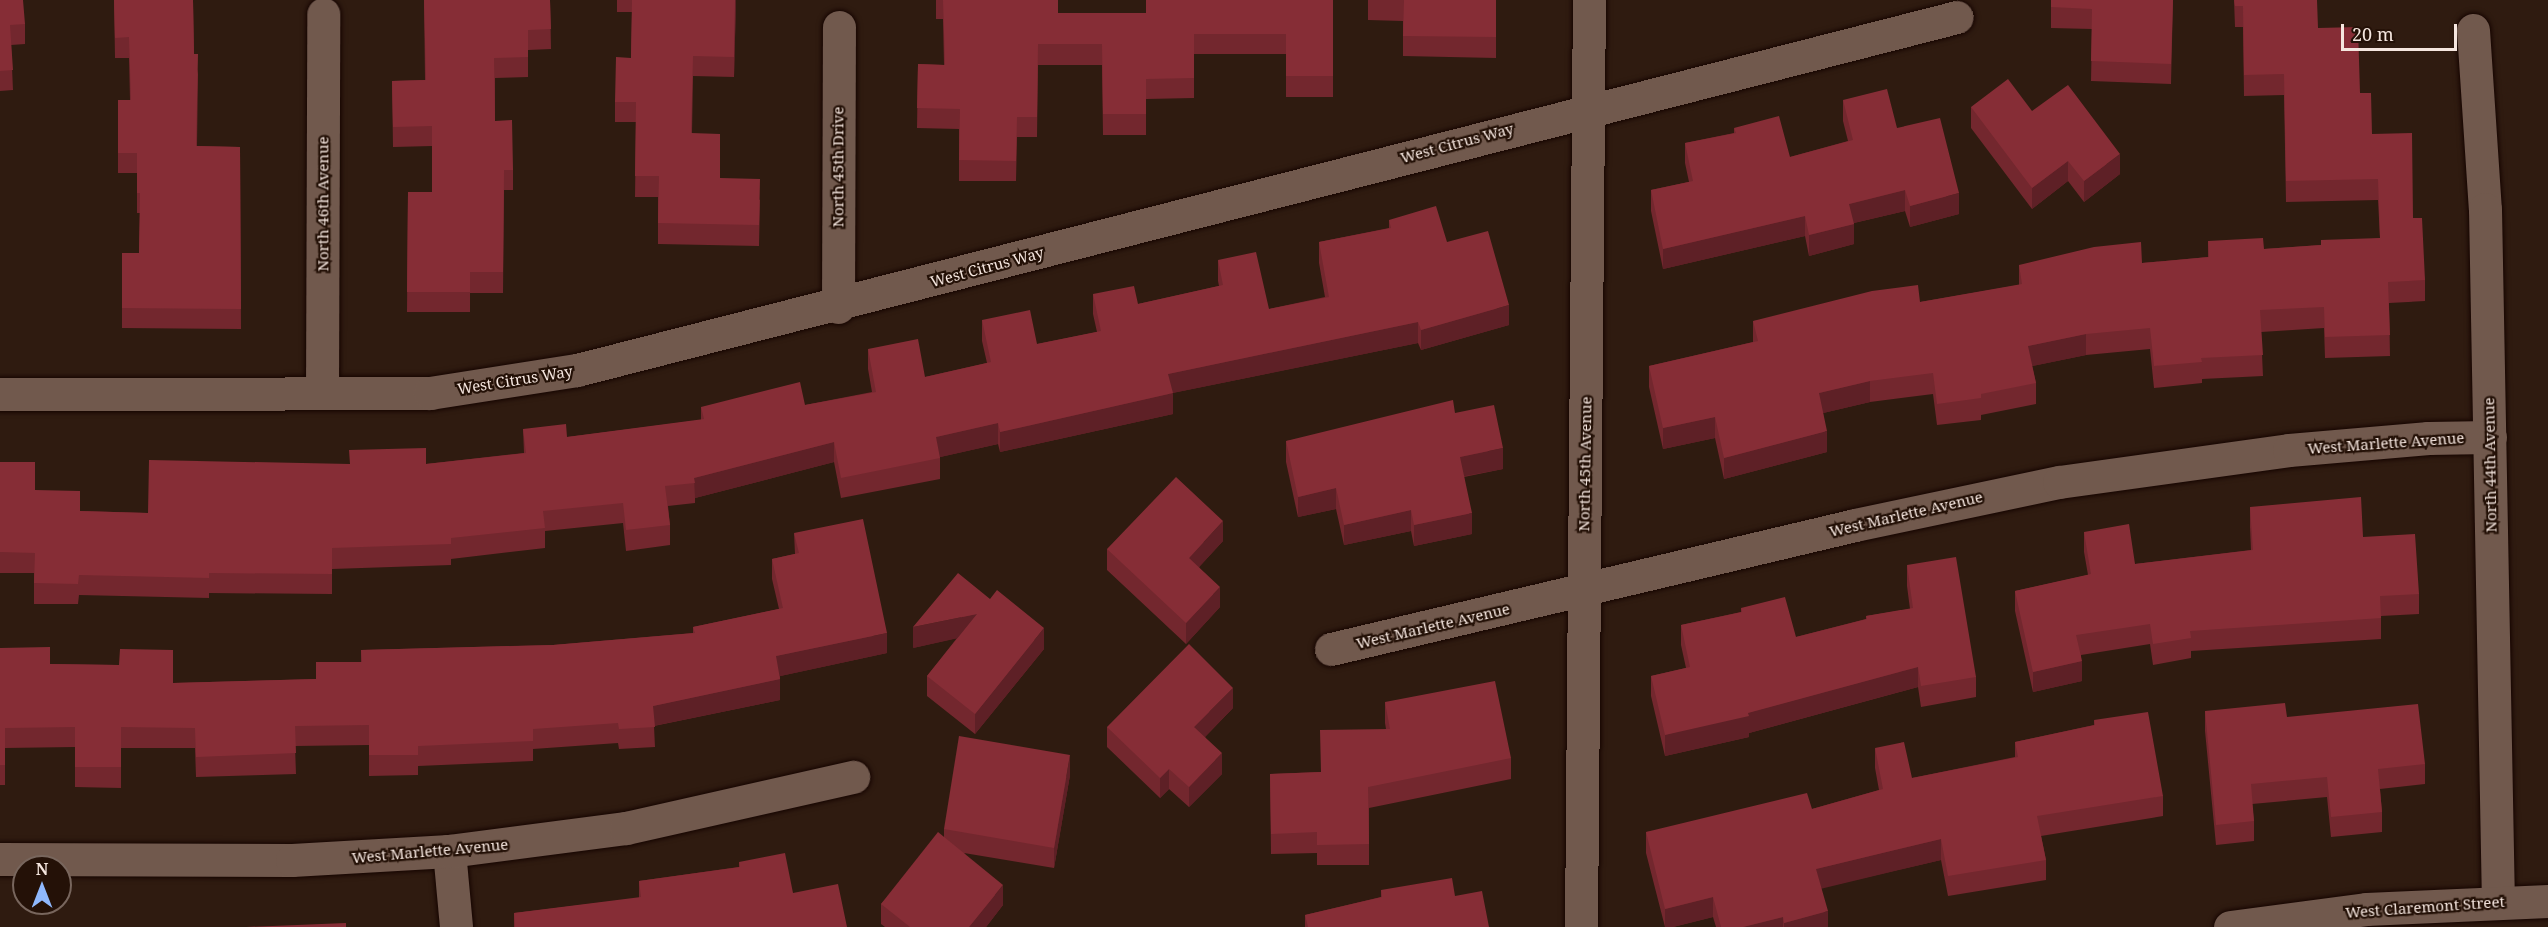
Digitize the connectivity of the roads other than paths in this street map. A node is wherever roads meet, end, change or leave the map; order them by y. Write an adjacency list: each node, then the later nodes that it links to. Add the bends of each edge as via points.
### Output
1 (1589, 0): 6 (street, North 45th Avenue)
2 (323, 14): 8 (street, North 46th Avenue)
3 (1957, 17): 6 (street, West Citrus Way)
4 (839, 27): 7 (street, North 45th Drive)
5 (2472, 30): 10 (street, North 44th Avenue, via 2485,209)
6 (1588, 109): 7 (street, West Citrus Way); 11 (street, North 45th Avenue)
7 (837, 307): 8 (street, West Citrus Way, via 577,370 430,393)
8 (322, 393): 9 (street, West Citrus Way)
9 (0, 394)
10 (2490, 437): 11 (street, West Marlette Avenue, via 2428,438 2289,450 2059,482 1877,520); 17 (street, North 44th Avenue)
11 (1584, 591): 12 (street, West Marlette Avenue); 19 (street, North 45th Avenue)
12 (1332, 650)
13 (853, 777): 14 (street, West Marlette Avenue, via 626,828)
14 (449, 851): 15 (street, West Marlette Avenue, via 292,860); 18 (street)
15 (0, 859)
16 (2548, 901): 17 (street, West Claremont Street)
17 (2498, 902): 20 (street, West Claremont Street, via 2366,909)
18 (456, 927)
19 (1581, 927)
20 (2230, 927)

